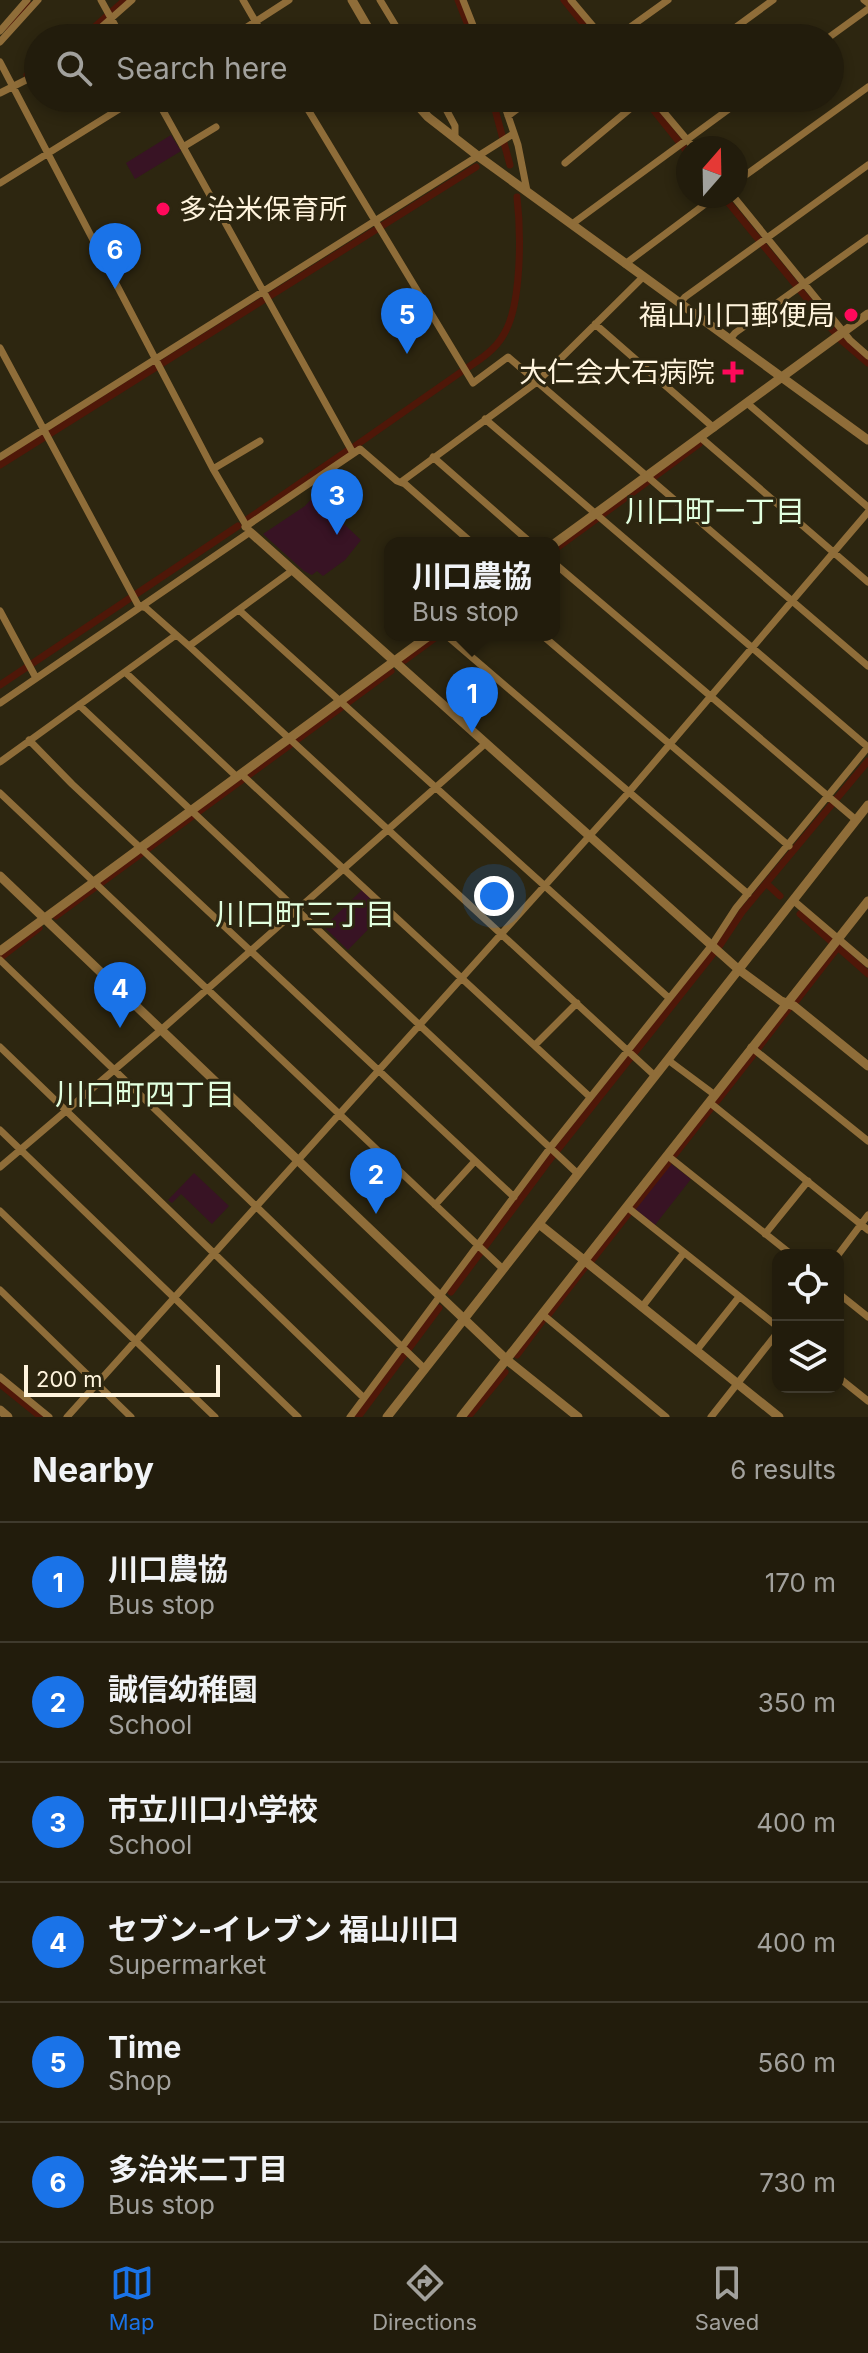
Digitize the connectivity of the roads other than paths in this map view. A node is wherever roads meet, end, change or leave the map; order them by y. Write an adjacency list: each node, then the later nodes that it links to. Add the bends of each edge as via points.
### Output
1 (13, 0): 15 (street)
2 (27, 0): 15 (street)
3 (38, 0): 29 (street)
4 (101, 0): 16 (street)
5 (132, 0): 16 (street)
6 (243, 0): 17 (street)
7 (289, 0): 17 (street)
8 (352, 0): 21 (street)
9 (380, 0): 22 (street)
10 (463, 0): 23 (street)
11 (571, 0): 24 (street)
12 (668, 0): 25 (street)
13 (773, 0): 26 (street)
14 (867, 4): 27 (street)
15 (19, 10): 28 (street)
16 (111, 18): 18 (street); 19 (street)
17 (256, 22): 20 (street)
18 (104, 24)
19 (114, 24)
20 (253, 24)
21 (366, 24)
22 (395, 24)
23 (472, 24)
24 (591, 24)
25 (635, 24)
26 (740, 24)
27 (844, 24)
28 (0, 31)
29 (0, 42)
30 (0, 62): 33 (street)
31 (24, 82): 33 (street)
32 (868, 87): 35 (street)
33 (13, 88): 34 (street); 36 (street)
34 (0, 93)
35 (844, 104)
36 (24, 108)
37 (26, 112): 57 (street)
38 (115, 112): 57 (street)
39 (164, 112): 55 (street)
40 (309, 112): 67 (street)
41 (424, 112): 54 (street)
42 (448, 112): 54 (street)
43 (507, 112): 49 (street)
44 (513, 112): 49 (street)
45 (626, 112): 59 (street)
46 (662, 112): 52 (street)
47 (725, 112): 53 (street)
48 (833, 112): 61 (street)
49 (508, 116): 51 (street)
50 (216, 127): 55 (street)
51 (513, 134): 58 (street); 63 (street)
52 (679, 136)
53 (691, 136)
54 (455, 138): 58 (street)
55 (183, 147): 73 (street)
56 (676, 147): 66 (street)
57 (49, 153): 62 (street); 81 (street)
58 (478, 156): 63 (street); 67 (street)
59 (565, 163)
60 (868, 165): 69 (street)
61 (748, 173)
62 (0, 183)
63 (527, 191): 66 (street)
64 (700, 208): 70 (street)
65 (741, 208): 69 (street)
66 (572, 224): 70 (street)
67 (376, 225): 73 (street); 83 (street, via 473,383 508,357)
68 (868, 238): 72 (street)
69 (764, 240): 72 (street); 74 (street)
70 (625, 264): 71 (street)
71 (643, 277): 74 (street); 76 (street)
72 (802, 286): 77 (street); 78 (street)
73 (265, 294): 81 (street); 91 (street)
74 (680, 303): 78 (street)
75 (868, 314): 77 (street)
76 (595, 324): 83 (street); 86 (street)
77 (841, 334): 80 (street); 82 (street)
78 (730, 339): 82 (street)
79 (0, 348): 87 (street)
80 (868, 356)
81 (157, 363): 87 (street); 94 (street)
82 (781, 377): 84 (street); 89 (street)
83 (537, 382): 85 (street); 95 (street)
84 (747, 403): 86 (street); 97 (street)
85 (485, 419): 93 (street); 98 (street)
86 (714, 428): 88 (street)
87 (46, 433): 92 (street); 108 (street)
88 (700, 437): 95 (street); 103 (street)
89 (868, 440)
90 (260, 441): 94 (street)
91 (353, 453): 96 (street, via 362,450); 99 (street)
92 (0, 457)
93 (433, 457): 96 (street); 101 (street)
94 (213, 469): 99 (street)
95 (647, 476): 98 (street); 107 (street)
96 (401, 482): 100 (street)
97 (868, 509): 103 (street)
98 (595, 514): 102 (street); 116 (street)
99 (248, 530): 105 (street); 108 (street)
100 (465, 537)
101 (524, 537)
102 (560, 540)
103 (834, 553): 106 (street); 107 (street)
104 (560, 568): 121 (street)
105 (293, 570): 109 (street); 117 (street)
106 (868, 582)
107 (793, 600): 116 (street); 118 (street)
108 (142, 606): 111 (street); 120 (street)
109 (239, 610): 115 (street); 122 (street)
110 (0, 611): 120 (street)
111 (176, 635): 115 (street); 119 (street)
112 (422, 641): 117 (street)
113 (453, 641): 133 (street)
114 (549, 641): 128 (street)
115 (189, 646): 125 (street)
116 (752, 648): 121 (street); 129 (street)
117 (394, 662): 122 (street); 127 (street)
118 (868, 666)
119 (125, 672): 124 (street); 131 (street)
120 (36, 678): 123 (street)
121 (710, 697): 128 (street); 135 (street)
122 (341, 701): 125 (street); 132 (street)
123 (0, 703)
124 (79, 705): 126 (street); 137 (street)
125 (288, 739): 131 (street); 139 (street)
126 (29, 740): 130 (street); 142 (street)
127 (486, 743): 132 (street); 140 (street)
128 (669, 744): 133 (street); 141 (street)
129 (868, 747): 135 (street)
130 (0, 762)
131 (239, 775): 137 (street); 143 (street)
132 (435, 786): 139 (street); 146 (street)
133 (629, 792): 140 (street); 147 (street)
134 (0, 793): 145 (street)
135 (829, 798): 138 (street); 141 (street)
136 (868, 805): 138 (street)
137 (191, 811): 142 (street); 150 (street)
138 (856, 820): 148 (street)
139 (386, 830): 143 (street); 152 (street)
140 (589, 834): 146 (street); 154 (street)
141 (789, 846): 147 (street)
142 (140, 848): 145 (street); 155 (street)
143 (341, 868): 150 (street); 160 (street)
144 (0, 876): 151 (street)
145 (94, 882): 151 (street); 161 (street)
146 (544, 885): 152 (street); 162 (street)
147 (748, 894): 154 (street)
148 (794, 901): 153 (street); 159 (street)
149 (868, 901): 153 (street)
150 (295, 909): 155 (street); 165 (street)
151 (44, 919): 156 (street); 166 (street)
152 (500, 933): 160 (street); 163 (street)
153 (834, 943): 158 (street); 164 (street)
154 (717, 949): 159 (street); 162 (street)
155 (250, 950): 161 (street); 174 (street)
156 (0, 951)
157 (0, 960): 173 (street)
158 (868, 964)
159 (738, 969): 164 (street); 171 (street)
160 (460, 978): 165 (street); 167 (street)
161 (206, 989): 166 (street); 179 (street)
162 (669, 998): 170 (street)
163 (577, 1003): 167 (street); 170 (street)
164 (786, 1003): 169 (street); 172 (street)
165 (419, 1025): 174 (street); 182 (street)
166 (161, 1030): 173 (street); 185 (street)
167 (535, 1045): 176 (street)
168 (0, 1047): 178 (street)
169 (751, 1047): 177 (street); 181 (street)
170 (627, 1050): 175 (street); 176 (street)
171 (668, 1060): 175 (street); 177 (street)
172 (868, 1066)
173 (114, 1069): 178 (street); 191 (street)
174 (379, 1070): 179 (street); 186 (street)
175 (654, 1075): 188 (street)
176 (590, 1097): 182 (street)
177 (712, 1098): 184 (street); 189 (street)
178 (66, 1111): 183 (street); 202 (street)
179 (339, 1114): 185 (street); 192 (street)
180 (0, 1130): 183 (street)
181 (868, 1141)
182 (550, 1148): 188 (street); 190 (street)
183 (20, 1150): 187 (street); 210 (street)
184 (668, 1156): 193 (street); 198 (street)
185 (297, 1160): 191 (street); 207 (street)
186 (475, 1161): 190 (street); 192 (street)
187 (0, 1167)
188 (578, 1174): 196 (street)
189 (808, 1181): 197 (street); 198 (street)
190 (514, 1197): 199 (street)
191 (256, 1205): 202 (street); 218 (street)
192 (435, 1205): 199 (street)
193 (627, 1207): 203 (street); 204 (street)
194 (0, 1211): 217 (street)
195 (868, 1215): 197 (street)
196 (539, 1224): 204 (street); 205 (street)
197 (864, 1227): 201 (street)
198 (765, 1234): 200 (street)
199 (479, 1246): 205 (street); 207 (street)
200 (784, 1249)
201 (844, 1249)
202 (214, 1254): 210 (street); 226 (street)
203 (683, 1254): 208 (street); 211 (street)
204 (584, 1260): 211 (street); 212 (street)
205 (503, 1269): 214 (street)
206 (0, 1290): 224 (street)
207 (440, 1297): 214 (street); 218 (street)
208 (739, 1297): 215 (street); 219 (street)
209 (844, 1298): 213 (street)
210 (174, 1299): 217 (street); 234 (street)
211 (642, 1307): 219 (street)
212 (542, 1314): 220 (street); 239 (street)
213 (868, 1317)
214 (464, 1318): 220 (street); 221 (street)
215 (772, 1325)
216 (772, 1338): 225 (street)
217 (135, 1340): 224 (street); 233 (street)
218 (402, 1348): 221 (street); 226 (street)
219 (696, 1351): 225 (street)
220 (507, 1360): 237 (street); 238 (street)
221 (425, 1369): 236 (street)
222 (0, 1377): 230 (street)
223 (844, 1382): 227 (street)
224 (97, 1384): 231 (street); 232 (street)
225 (737, 1384): 240 (street); 241 (street)
226 (364, 1398): 235 (street)
227 (868, 1401)
228 (0, 1410): 229 (street)
229 (8, 1417)
230 (49, 1417)
231 (67, 1417)
232 (131, 1417)
233 (215, 1417)
234 (298, 1417)
235 (350, 1417)
236 (387, 1417)
237 (461, 1417)
238 (578, 1417)
239 (666, 1417)
240 (711, 1417)
241 (779, 1417)

